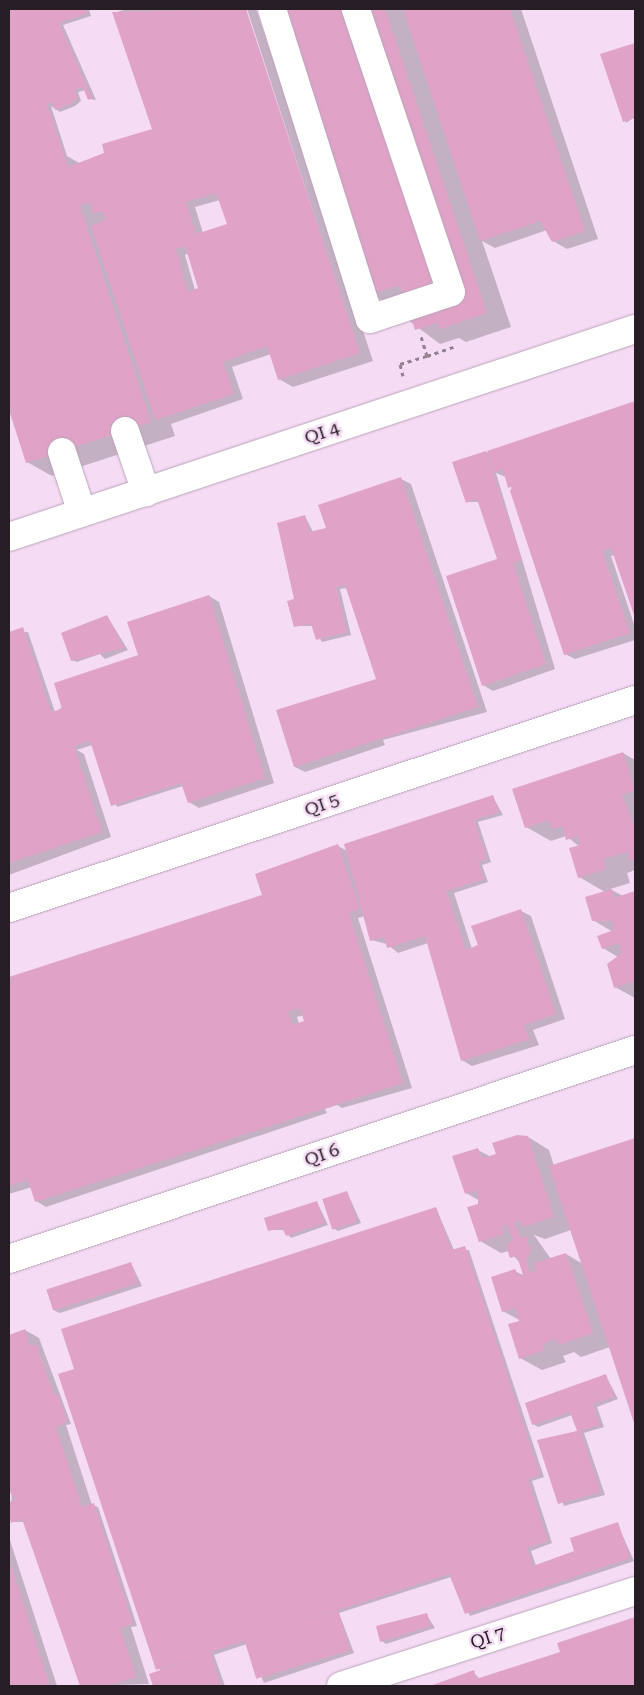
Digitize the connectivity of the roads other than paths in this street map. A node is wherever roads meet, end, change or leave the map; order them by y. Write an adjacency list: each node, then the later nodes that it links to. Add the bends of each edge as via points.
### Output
1 (272, 9): 2 (street, via 370,319 451,292)
2 (356, 9)
3 (635, 329): 6 (street, QI 4)
4 (125, 431): 6 (street)
5 (62, 452): 7 (street)
6 (146, 492): 7 (street, QI 4)
7 (82, 513): 8 (street, QI 4)
8 (9, 537)
9 (635, 700): 10 (street, QI 5)
10 (9, 908)
11 (635, 1050): 12 (street, QI 6)
12 (9, 1259)
13 (635, 1591): 14 (street, QI 7)
14 (341, 1686)

